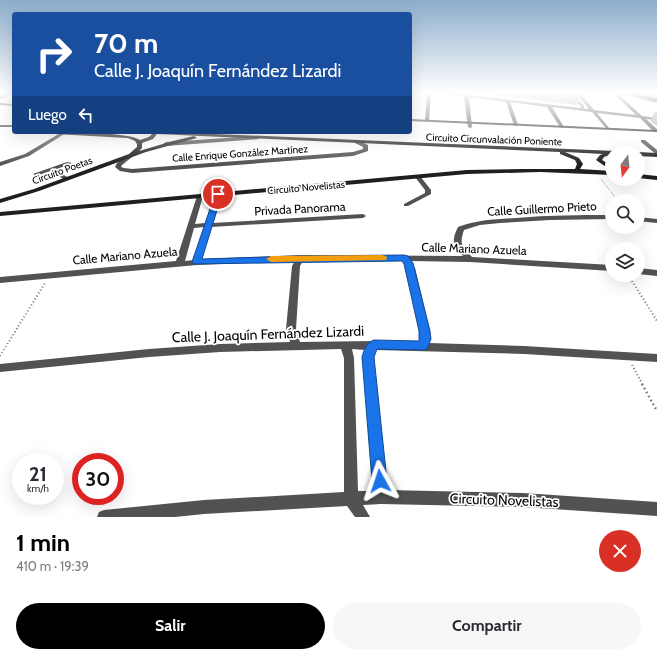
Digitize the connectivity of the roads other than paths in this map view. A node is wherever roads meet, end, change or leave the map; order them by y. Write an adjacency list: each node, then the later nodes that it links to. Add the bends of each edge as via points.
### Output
1 (427, 117): 9 (street)
2 (469, 117): 11 (street)
3 (513, 117): 12 (street)
4 (556, 117): 15 (street)
5 (597, 117): 16 (street)
6 (643, 117): 7 (street); 19 (street)
7 (657, 119)
8 (412, 120): 9 (main road)
9 (427, 121): 11 (main road)
10 (412, 125): 11 (main road)
11 (470, 125): 12 (main road); 19 (main road)
12 (516, 125): 15 (main road)
13 (0, 126): 14 (main road)
14 (12, 126)
15 (562, 127): 16 (main road)
16 (607, 128): 19 (main road)
17 (0, 130): 18 (main road)
18 (12, 131)
19 (657, 132)
20 (62, 134): 38 (street, via 27,155)
21 (83, 134): 26 (main road)
22 (142, 134): 26 (main road)
23 (155, 134): 29 (main road)
24 (186, 134): 25 (main road, Circuito Circunvalación Poniente)
25 (216, 136): 27 (main road, Circuito Circunvalación Poniente); 31 (main road, Circuito Poetas, via 191,138)
26 (133, 138): 29 (main road)
27 (257, 138): 30 (main road, Circuito Circunvalación Poniente); 31 (street, Circuito Poetas)
28 (643, 141): 35 (street)
29 (139, 142): 37 (main road, via 139,148)
30 (358, 142): 32 (main road, Circuito Circunvalación Poniente); 37 (street, Calle Enrique González Martínez, via 366,146 366,150 353,154 132,170 122,170 118,167)
31 (165, 145): 37 (main road, Circuito Poetas)
32 (547, 150): 33 (main road, Circuito Circunvalación Poniente); 42 (main road, via 577,159 580,164)
33 (605, 153)
34 (645, 154): 35 (main road)
35 (657, 154)
36 (605, 155): 40 (main road, via 599,160)
37 (130, 156): 48 (main road, Circuito Poetas)
38 (1, 163)
39 (69, 163): 41 (street)
40 (605, 165)
41 (50, 169): 44 (street); 48 (street)
42 (577, 170): 43 (main road, Circuito Novelistas); 45 (main road, Circuito Novelistas, via 482,171)
43 (605, 173)
44 (36, 174)
45 (418, 177): 50 (main road, Circuito Novelistas); 53 (street, via 428,190 428,194)
46 (645, 177): 47 (main road)
47 (657, 178)
48 (67, 179): 49 (main road, Circuito Poetas)
49 (27, 194): 52 (main road, Circuito Poetas); 54 (main road, via 16,205)
50 (218, 194): 51 (main road, Circuito Novelistas); 60 (street)
51 (200, 196): 54 (main road, Circuito Novelistas); 61 (street)
52 (0, 201)
53 (406, 205)
54 (24, 211): 55 (main road, Circuito Novelistas)
55 (0, 214)
56 (363, 216): 60 (street, Privada Panorama)
57 (605, 217): 64 (street, Calle Guillermo Prieto, via 529,219 469,226 461,229 457,240 459,247)
58 (645, 219): 59 (street)
59 (657, 221)
60 (209, 225): 61 (street, Privada Panorama); 65 (street)
61 (191, 226): 66 (street)
62 (300, 258): 63 (street, Calle Mariano Azuela); 65 (street, Calle Mariano Azuela); 73 (street, via 296,266 291,330)
63 (404, 258): 64 (street, Calle Mariano Azuela); 74 (street, via 411,268 425,331)
64 (470, 259): 67 (street, Calle Mariano Azuela)
65 (197, 262): 66 (street, Calle Mariano Azuela)
66 (180, 263): 70 (street, Calle Mariano Azuela)
67 (605, 268)
68 (645, 272): 69 (street)
69 (657, 273)
70 (0, 280)
71 (344, 344): 72 (street, Calle J. Joaquín Fernández Lizardi); 73 (street, Calle J. Joaquín Fernández Lizardi); 78 (street, via 349,358)
72 (374, 345): 74 (street, Calle J. Joaquín Fernández Lizardi); 77 (street, via 368,357)
73 (297, 346): 76 (street, Calle J. Joaquín Fernández Lizardi, via 157,352)
74 (423, 346): 75 (street, Calle J. Joaquín Fernández Lizardi)
75 (657, 358)
76 (0, 368)
77 (381, 496): 78 (street, Circuito Novelistas); 79 (street, Circuito Novelistas, via 523,500)
78 (351, 498): 80 (street, Circuito Novelistas, via 204,507); 81 (street)
79 (657, 509)
80 (104, 517)
81 (363, 517)

